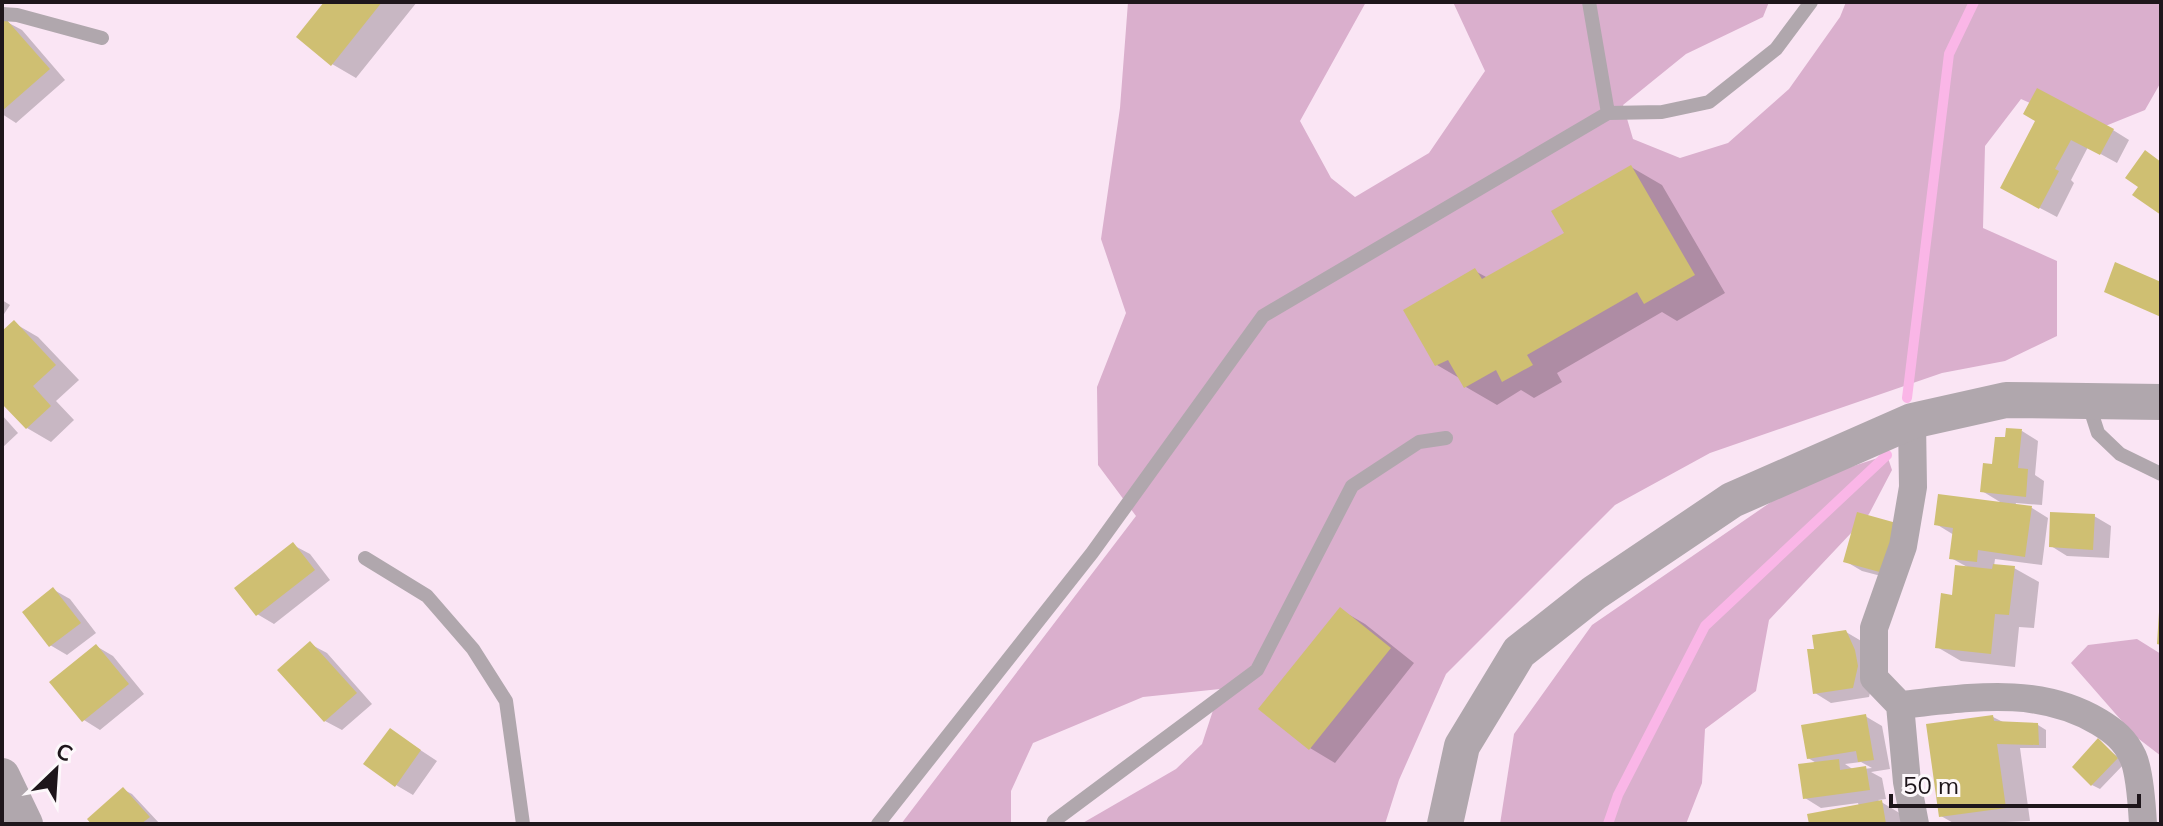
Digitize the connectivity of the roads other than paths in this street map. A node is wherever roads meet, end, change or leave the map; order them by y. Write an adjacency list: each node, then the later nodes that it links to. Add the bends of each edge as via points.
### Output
1 (1589, 2): 5 (lane)
2 (1811, 2): 5 (lane, via 1776,49 1709,102 1662,112)
3 (2, 14): 4 (lane)
4 (102, 38)
5 (1608, 113): 16 (lane, via 1263,316 1092,553)
6 (2088, 401): 7 (street); 8 (street, via 2006,400); 10 (lane, via 2098,433 2120,454)
7 (2161, 402)
8 (1912, 421): 12 (street, via 1913,487 1906,531 1874,628 1874,678); 18 (street, via 1732,500 1594,593 1519,652 1462,746)
9 (1446, 438): 17 (lane, via 1419,442 1352,486 1257,670)
10 (2161, 474)
11 (365, 558): 15 (lane, via 427,596 473,649 506,701)
12 (1900, 705): 19 (street); 20 (street, via 2001,695 2042,699 2080,711 2118,734 2135,759)
13 (2, 776): 14 (street)
14 (25, 824)
15 (523, 824)
16 (878, 824)
17 (1053, 824)
18 (1445, 824)
19 (1915, 824)
20 (2143, 824)

